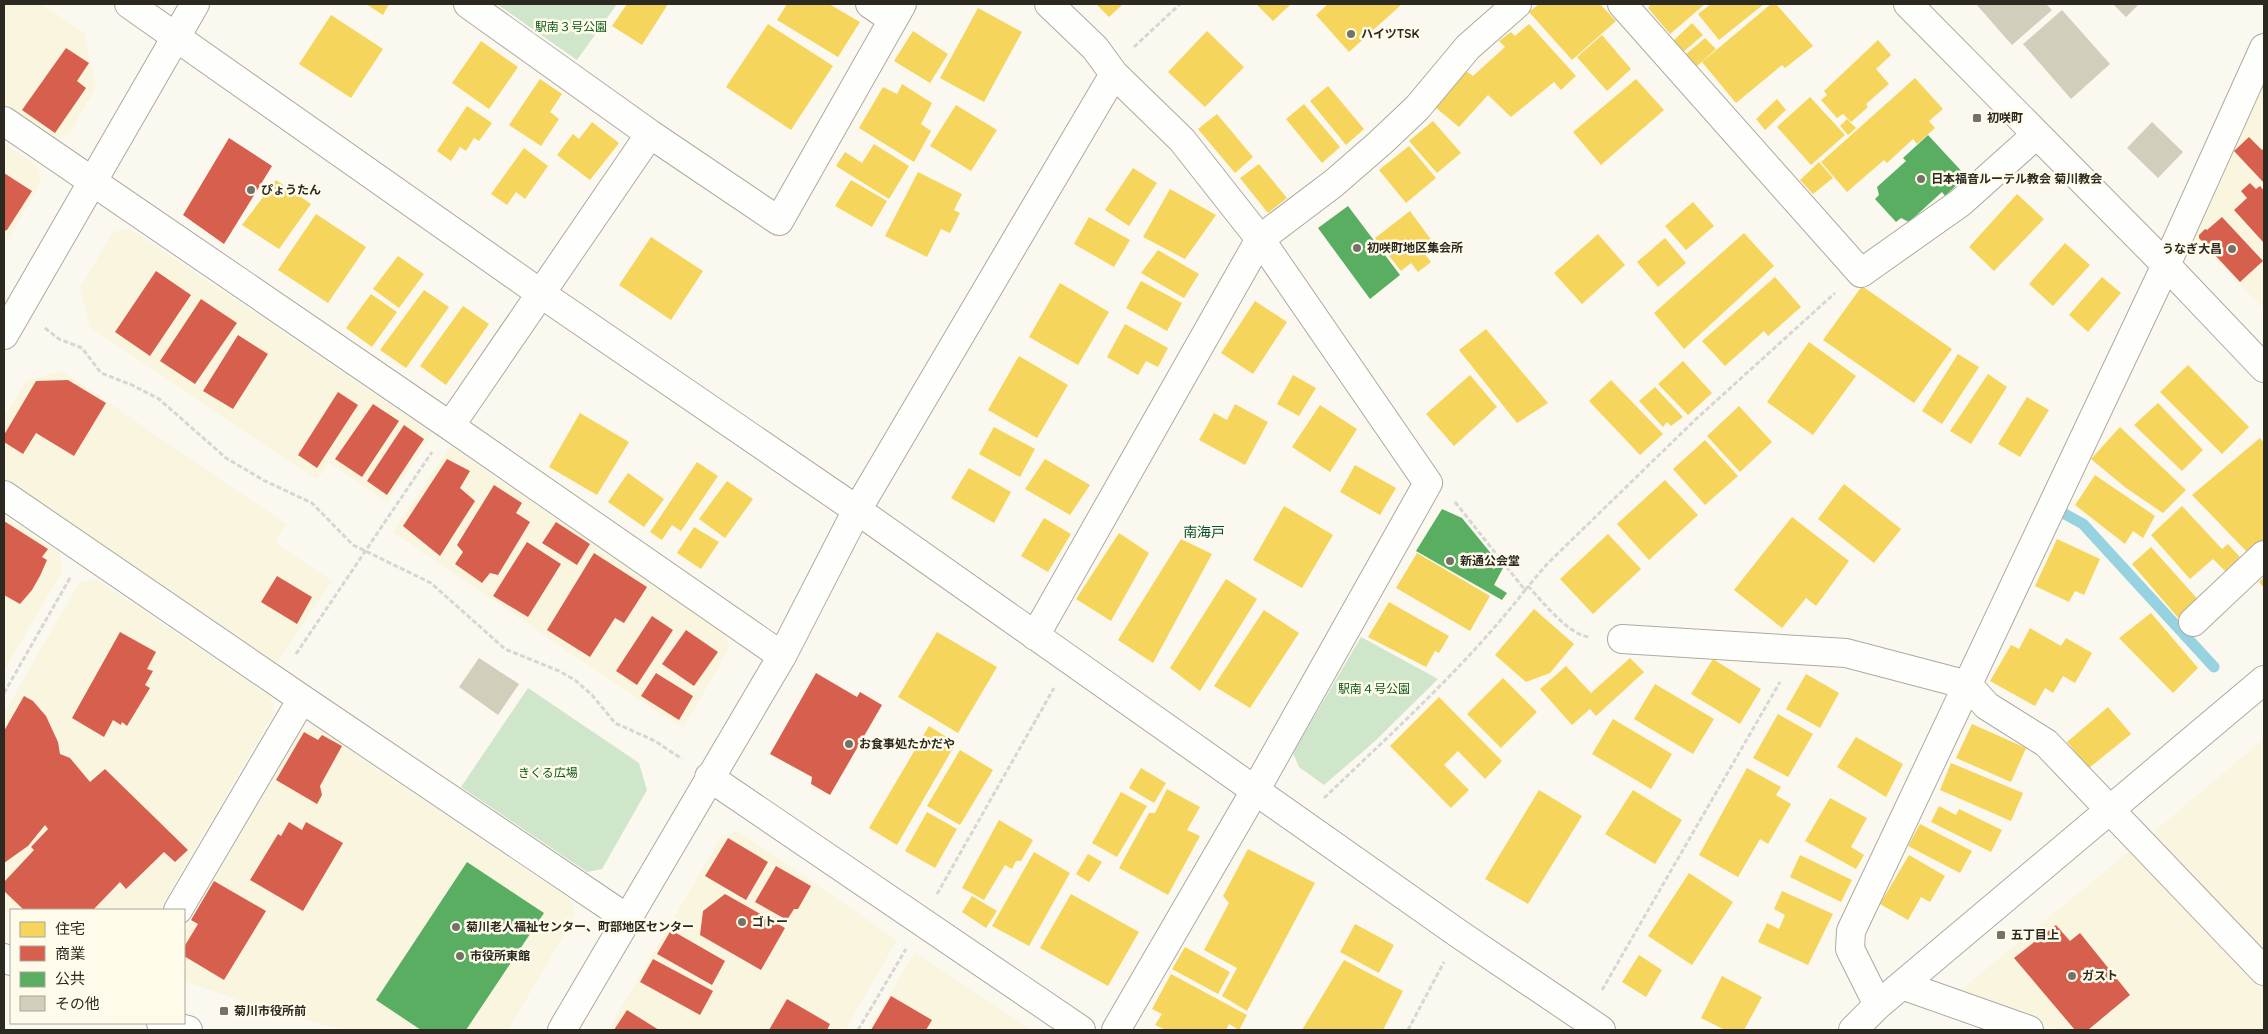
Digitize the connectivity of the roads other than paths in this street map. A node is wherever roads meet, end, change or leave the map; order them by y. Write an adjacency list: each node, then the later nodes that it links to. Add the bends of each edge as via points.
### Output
1 (129, 4): 10 (street)
2 (195, 4): 10 (street)
3 (468, 4): 14 (street)
4 (870, 4): 9 (street)
5 (1049, 4): 12 (street, via 1095,48)
6 (1517, 4): 17 (street, via 1468,47 1417,108 1380,143 1334,184)
7 (1622, 4): 15 (street, via 1861,273 1960,203)
8 (1908, 4): 15 (street)
9 (897, 12): 14 (street, via 779,221)
10 (176, 37): 16 (street); 19 (street)
11 (2264, 48): 18 (street)
12 (1112, 72): 17 (street, via 1182,140); 24 (street)
13 (4, 121): 16 (street)
14 (650, 134): 19 (street)
15 (2036, 135): 18 (street)
16 (92, 181): 20 (street); 22 (street)
17 (1260, 239): 27 (street); 34 (street, via 1428,483)
18 (2166, 265): 21 (street); 31 (street)
19 (540, 293): 22 (street); 24 (street)
20 (4, 335)
21 (2264, 368)
22 (450, 426): 29 (street)
23 (4, 494): 32 (street)
24 (857, 510): 27 (street); 29 (street)
25 (2264, 555): 26 (street)
26 (2193, 622)
27 (1035, 636): 34 (street)
28 (1622, 639): 31 (street, via 1846,653)
29 (782, 656): 33 (street)
30 (2264, 680): 35 (street)
31 (1968, 685): 35 (street, via 1987,706 2046,743); 40 (street, via 1850,931 1850,949)
32 (302, 700): 36 (street); 37 (street)
33 (709, 777): 37 (street); 45 (street)
34 (1256, 789): 42 (street); 46 (street)
35 (2110, 810): 38 (street); 39 (street)
36 (179, 909)
37 (628, 919): 44 (street)
38 (2264, 971)
39 (1902, 985): 40 (street); 48 (street)
40 (1878, 1004): 47 (street)
41 (163, 1024): 43 (street)
42 (1593, 1025)
43 (188, 1030)
44 (562, 1030)
45 (1081, 1030)
46 (1116, 1030)
47 (1853, 1030)
48 (2029, 1030)

